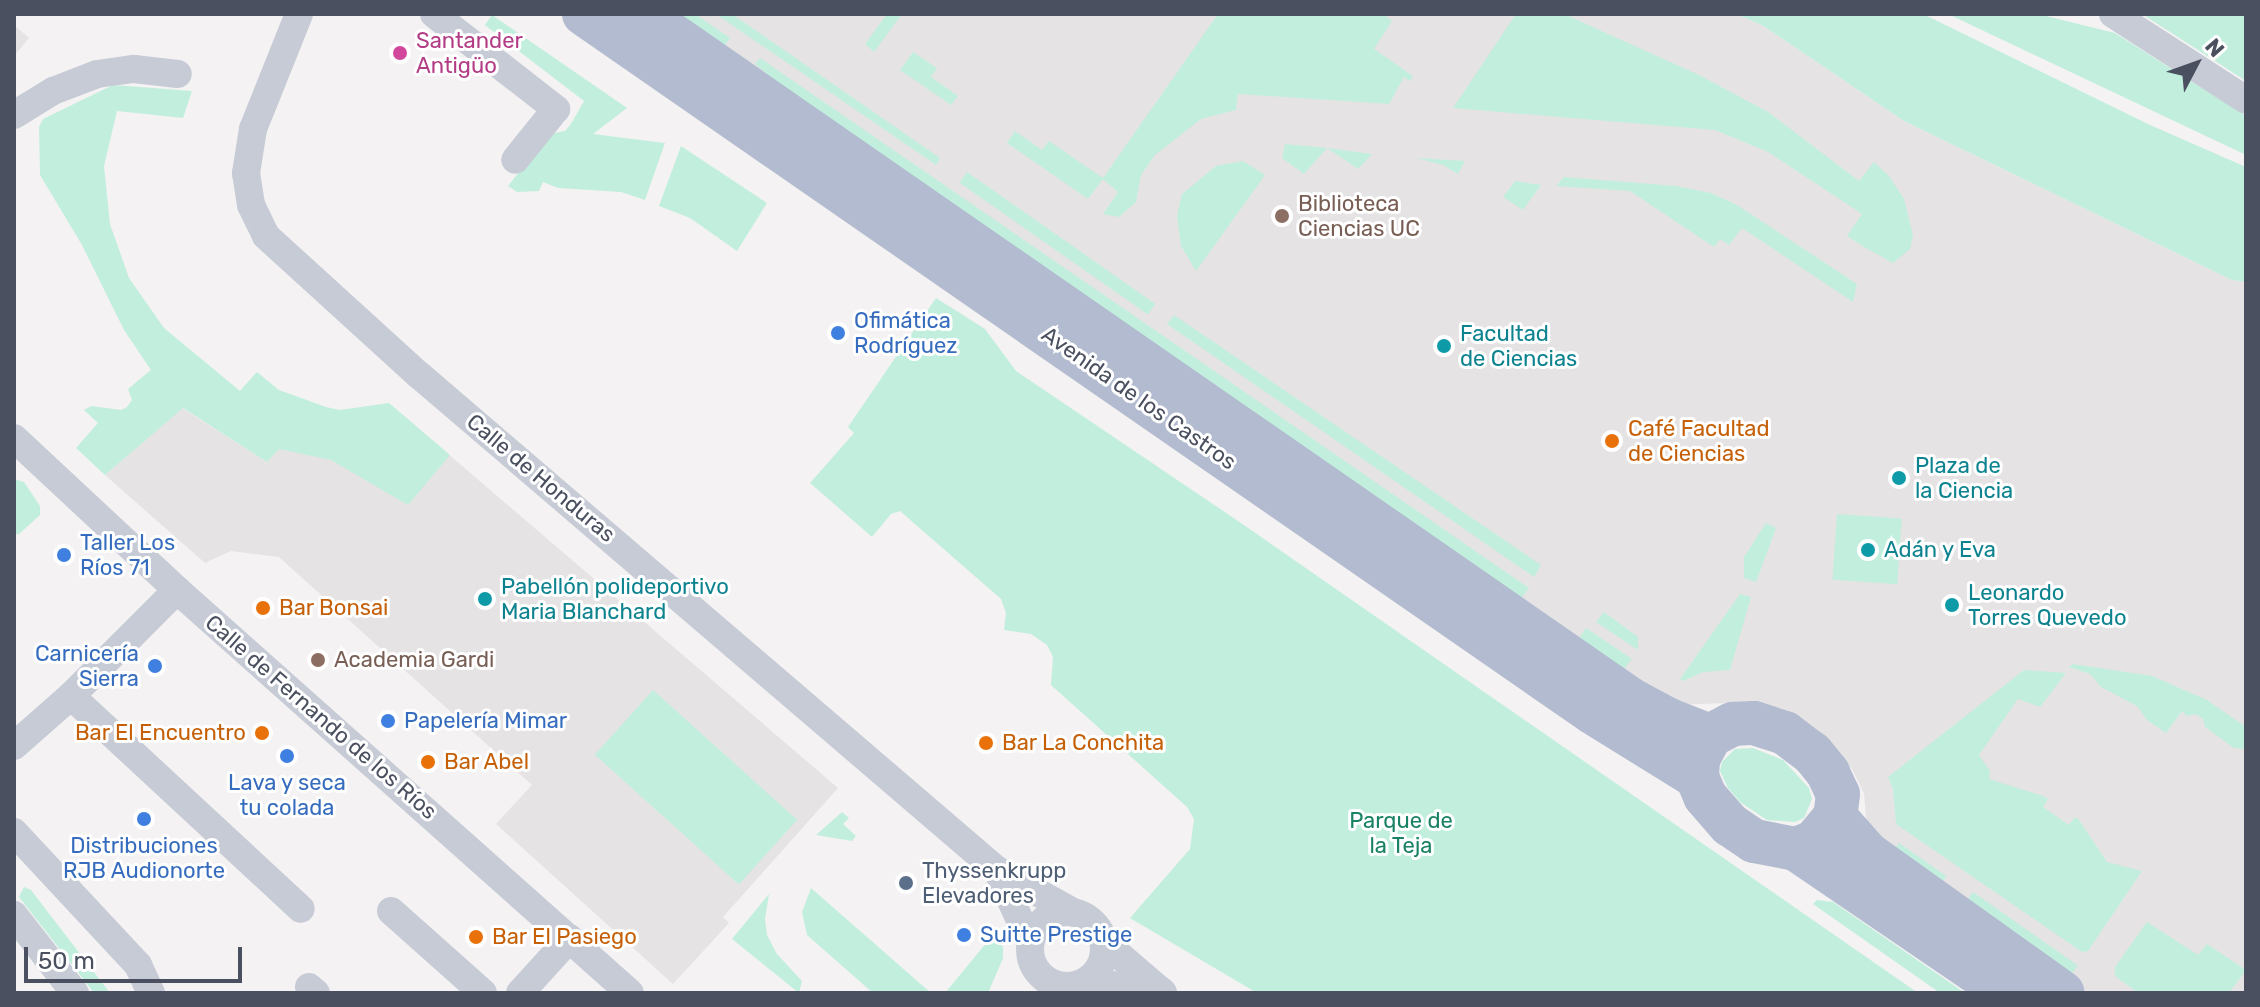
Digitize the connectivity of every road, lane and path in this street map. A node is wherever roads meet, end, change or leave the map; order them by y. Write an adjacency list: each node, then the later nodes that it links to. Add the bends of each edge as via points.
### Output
1 (299, 14): 19 (street, Calle de Honduras, via 253,129 246,173 251,205 266,236 431,385)
2 (434, 14): 9 (street, via 556,109)
3 (584, 14): 15 (main road, Avenida de los Castros, via 1592,712)
4 (642, 14): 13 (main road, Avenida de los Castros, via 1630,699)
5 (2113, 14): 7 (street)
6 (178, 74): 8 (street, via 134,69 97,74 53,91)
7 (2246, 100)
8 (14, 115)
9 (515, 160)
10 (14, 438): 11 (street, Calle de Fernando de los Ríos)
11 (177, 590): 12 (street); 24 (street, Calle de Fernando de los Ríos)
12 (71, 696): 14 (street); 20 (street)
13 (1710, 736): 15 (main road, via 1698,759); 16 (main road, via 1733,724 1754,723 1785,733 1828,773 1838,794)
14 (14, 746)
15 (1697, 777): 18 (main road, via 1705,796 1730,825 1754,841)
16 (1835, 817): 18 (main road, via 1814,842); 35 (main road, via 1868,854)
17 (14, 832): 30 (street, via 138,965)
18 (1796, 849): 34 (main road)
19 (997, 870): 22 (street, Calle de Honduras); 26 (street, Calle de Honduras)
20 (301, 909)
21 (391, 911): 31 (street)
22 (1075, 913): 25 (street, via 1088,918); 26 (street, via 1046,918)
23 (14, 915): 29 (street)
24 (570, 938): 32 (street); 33 (street, Calle de Fernando de los Ríos)
25 (1104, 942): 27 (street, via 1099,970); 28 (street)
26 (1033, 968): 27 (street, via 1049,983)
27 (1076, 987): 28 (street)
28 (1162, 992)
29 (75, 993)
30 (151, 993)
31 (483, 993)
32 (520, 993)
33 (630, 993)
34 (2007, 993)
35 (2063, 993)

